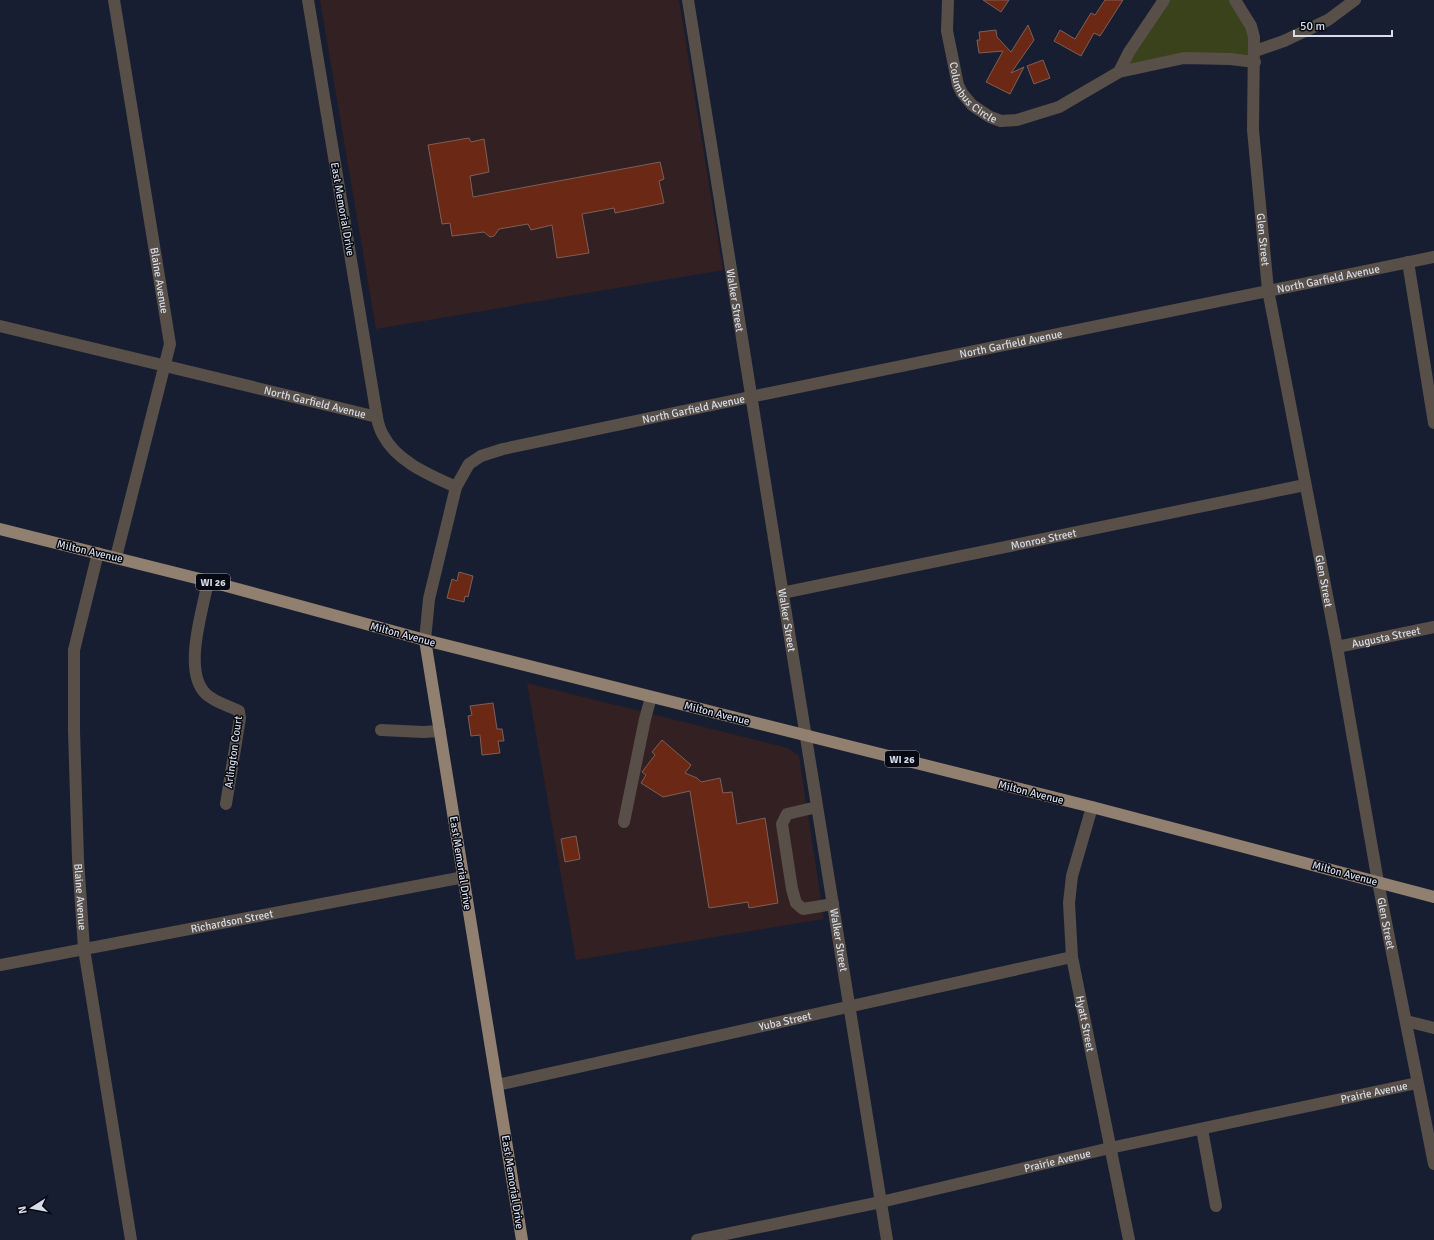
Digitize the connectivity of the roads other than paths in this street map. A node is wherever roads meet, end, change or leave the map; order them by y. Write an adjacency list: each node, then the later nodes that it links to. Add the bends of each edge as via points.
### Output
1 (114, 0): 14 (street, Blaine Avenue, via 169,333 170,344)
2 (308, 0): 16 (street, East Memorial Drive)
3 (688, 0): 15 (street, Walker Street)
4 (948, 0): 9 (street, Columbus Circle, via 947,37 958,84 972,105 990,117 1008,121 1045,113 1079,97)
5 (1164, 0): 9 (street, Columbus Circle)
6 (1235, 0): 8 (street, Glen Street, via 1251,26)
7 (1355, 0): 8 (street, via 1328,20)
8 (1255, 56): 9 (street, Columbus Circle, via 1230,59 1184,58); 12 (street, Glen Street, via 1253,130)
9 (1118, 72)
10 (1434, 257): 11 (street, North Garfield Avenue)
11 (1408, 262): 12 (street, North Garfield Avenue); 17 (street)
12 (1268, 290): 15 (street, North Garfield Avenue); 18 (street, Glen Street)
13 (0, 326): 14 (street, North Garfield Avenue)
14 (165, 367): 16 (street, North Garfield Avenue); 22 (street, Blaine Avenue)
15 (750, 396): 19 (street, North Garfield Avenue, via 503,449 481,456 468,464); 24 (street, Walker Street)
16 (377, 417): 19 (street, North Garfield Avenue, via 382,434 401,457)
17 (1434, 423)
18 (1304, 485): 24 (street, Monroe Street); 27 (street, Glen Street)
19 (456, 487): 26 (street, East Memorial Drive, via 430,600)
20 (0, 529): 21 (main road, Milton Avenue / WI 26)
21 (98, 553): 22 (main road, Milton Avenue / WI 26); 40 (street, Blaine Avenue, via 74,650 74,738)
22 (116, 557): 23 (main road, Milton Avenue / WI 26)
23 (208, 581): 26 (main road, Milton Avenue / WI 26); 32 (street, Arlington Court, via 196,644 196,675 207,696 239,711 240,718)
24 (782, 593): 31 (street, Walker Street)
25 (1434, 627): 27 (street, Augusta Street)
26 (425, 640): 28 (main road, Milton Avenue / WI 26); 30 (main road, East Memorial Drive)
27 (1337, 647): 37 (street, Glen Street)
28 (651, 697): 31 (main road, Milton Avenue / WI 26); 35 (street)
29 (380, 730): 30 (street)
30 (440, 732): 36 (main road, East Memorial Drive)
31 (805, 735): 33 (street, Walker Street); 34 (main road, Milton Avenue / WI 26)
32 (226, 804)
33 (817, 807): 39 (street, Walker Street); 39 (street, via 787,814 782,824 792,889 796,903 803,909)
34 (1092, 807): 37 (main road, Milton Avenue / WI 26); 41 (street, Hyatt Street, via 1072,876 1068,903)
35 (624, 822)
36 (464, 877): 40 (street, Richardson Street); 47 (main road, East Memorial Drive)
37 (1378, 882): 38 (main road, Milton Avenue / WI 26); 44 (street, Glen Street)
38 (1434, 897)
39 (833, 904): 43 (street, Walker Street)
40 (84, 949): 42 (street, Richardson Street); 53 (street, Blaine Avenue)
41 (1072, 957): 43 (street, Yuba Street); 49 (street, Hyatt Street)
42 (0, 965)
43 (850, 1007): 47 (street, Yuba Street); 51 (street, Walker Street)
44 (1406, 1022): 45 (street); 46 (street, Glen Street)
45 (1434, 1028)
46 (1417, 1083): 48 (street, Prairie Avenue); 50 (street, Glen Street)
47 (497, 1085): 54 (main road, East Memorial Drive)
48 (1202, 1129): 49 (street, Prairie Avenue); 52 (street)
49 (1110, 1148): 51 (street, Prairie Avenue); 57 (street, Hyatt Street)
50 (1434, 1164)
51 (881, 1202): 55 (street, Prairie Avenue); 56 (street, Walker Street)
52 (1216, 1206)
53 (131, 1240)
54 (522, 1240)
55 (697, 1240)
56 (887, 1240)
57 (1129, 1240)

